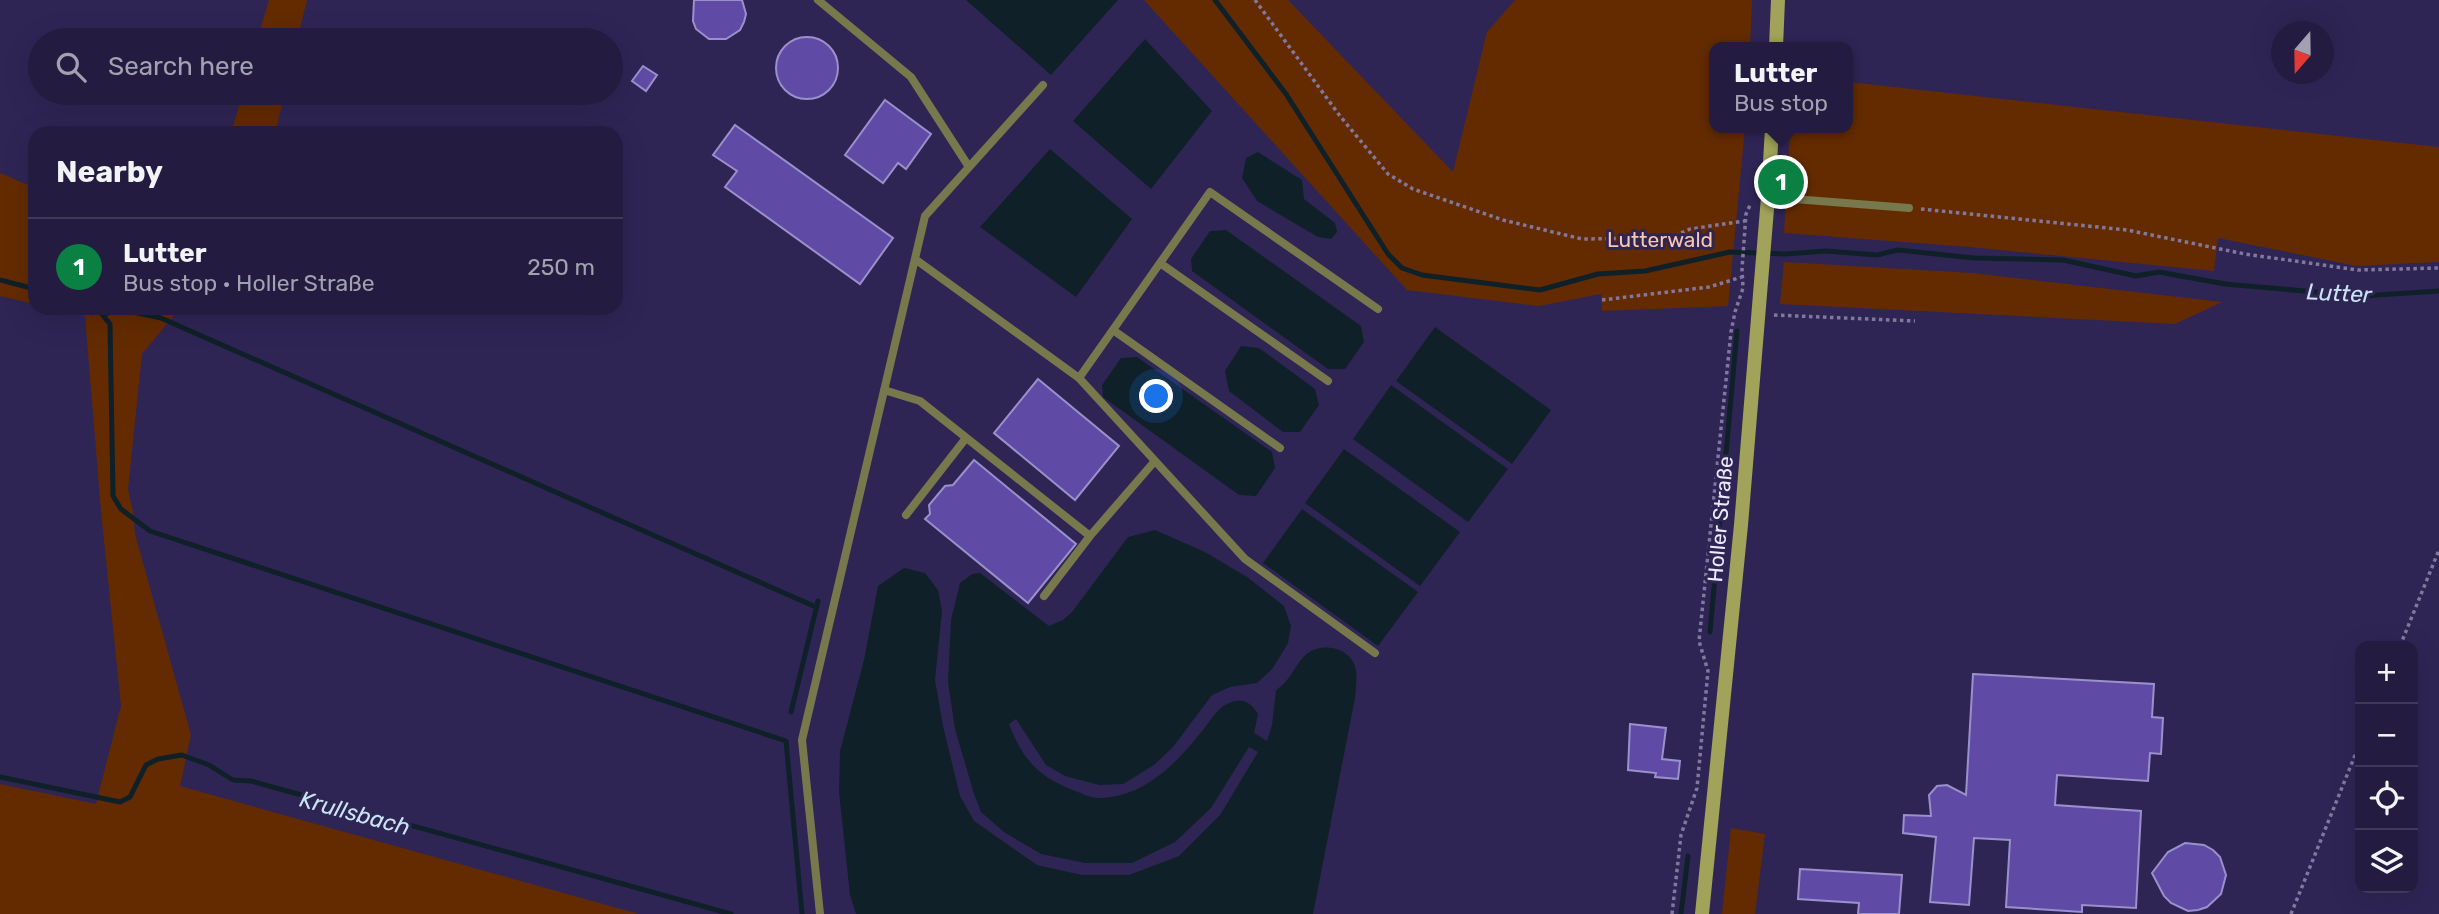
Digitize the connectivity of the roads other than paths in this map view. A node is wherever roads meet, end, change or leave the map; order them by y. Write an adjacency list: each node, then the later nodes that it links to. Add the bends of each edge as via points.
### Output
1 (818, 0): 6 (lane, via 911,77)
2 (1778, 0): 3 (street)
3 (1776, 42)
4 (1043, 85): 6 (lane)
5 (1772, 133): 7 (street, Holler Straße)
6 (968, 167): 9 (lane, via 925,216)
7 (1768, 197): 8 (lane); 24 (street, Holler Straße)
8 (1909, 208)
9 (915, 259): 13 (lane); 15 (lane)
10 (1160, 263): 11 (lane, via 1210,192); 12 (lane); 14 (lane)
11 (1378, 309)
12 (1113, 330): 13 (lane); 17 (lane)
13 (1079, 378): 18 (lane)
14 (1328, 381)
15 (884, 390): 16 (lane, via 920,401); 23 (lane, via 802,740)
16 (966, 438): 19 (lane); 20 (lane)
17 (1280, 448)
18 (1154, 462): 20 (lane); 22 (lane, via 1245,559)
19 (906, 515)
20 (1090, 536): 21 (lane)
21 (1044, 596)
22 (1375, 653)
23 (820, 914)
24 (1702, 914)

